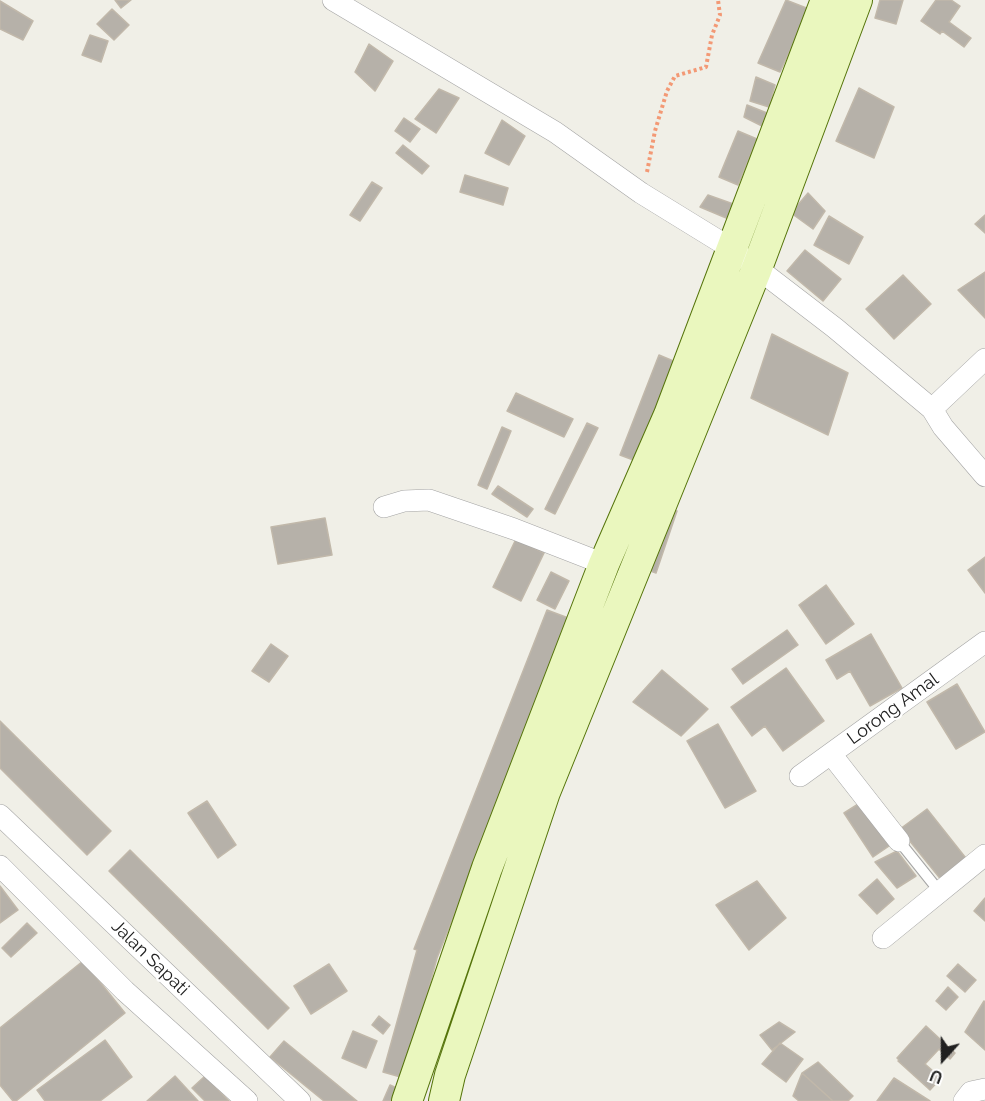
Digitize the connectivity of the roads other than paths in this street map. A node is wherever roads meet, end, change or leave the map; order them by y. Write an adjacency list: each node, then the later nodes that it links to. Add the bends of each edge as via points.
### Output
1 (333, 0): 4 (street, via 555,132 641,193)
2 (826, 0): 4 (street)
3 (857, 0): 5 (street)
4 (732, 249): 5 (street); 10 (street, via 669,415)
5 (757, 268): 7 (street); 24 (street, via 545,792)
6 (985, 359): 7 (street)
7 (932, 409): 8 (street)
8 (985, 476)
9 (384, 507): 10 (street, via 429,500)
10 (604, 564): 23 (street, via 487,868)
11 (985, 642): 12 (street, Lorong Amal)
12 (831, 754): 13 (street, Lorong Amal); 15 (street)
13 (800, 776)
14 (0, 815): 22 (street, Jalan Sapati)
15 (899, 841): 18 (lane)
16 (985, 855): 18 (street)
17 (0, 867): 21 (street, via 125,991)
18 (939, 891): 19 (street)
19 (883, 938)
20 (985, 1089): 25 (street, via 971,1092)
21 (248, 1101)
22 (300, 1101)
23 (407, 1101)
24 (444, 1101)
25 (964, 1101)

